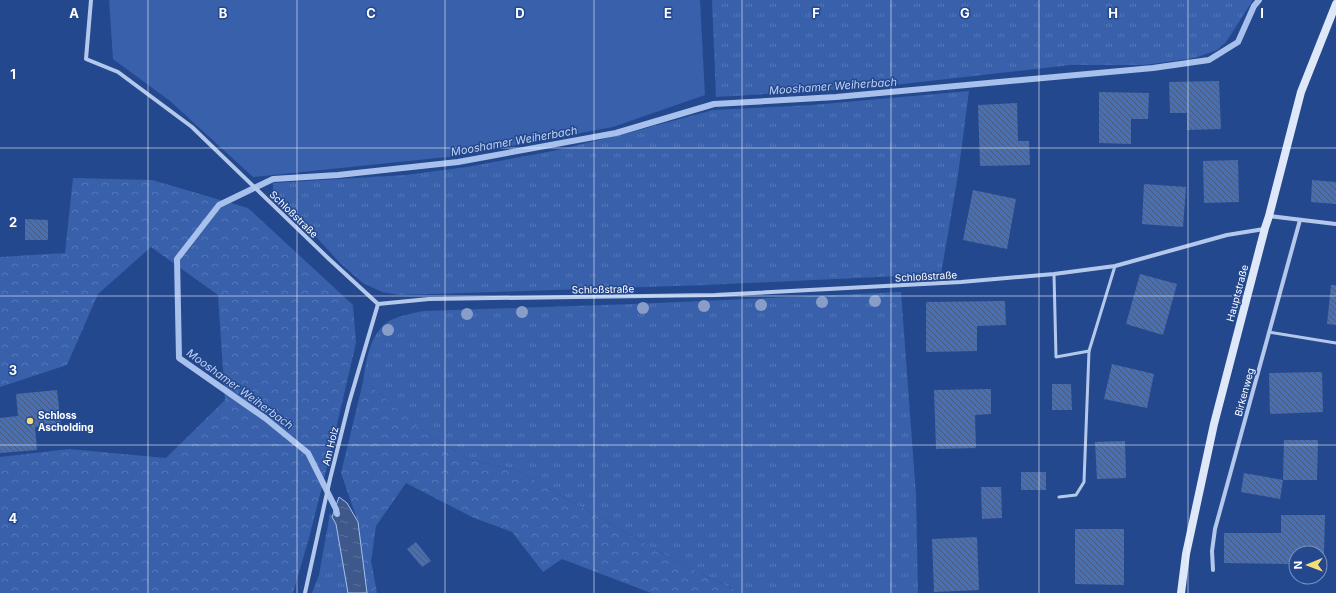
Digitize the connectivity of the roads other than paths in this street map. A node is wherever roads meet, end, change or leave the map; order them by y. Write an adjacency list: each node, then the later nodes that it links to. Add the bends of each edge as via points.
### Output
1 (91, 0): 9 (street, Schloßstraße, via 86,59 118,72 192,127)
2 (1336, 4): 3 (main road, Hauptstraße, via 1301,92)
3 (1269, 216): 4 (street); 6 (main road, Hauptstraße)
4 (1300, 220): 5 (street); 10 (street, Birkenweg)
5 (1336, 224)
6 (1264, 228): 7 (street, Schloßstraße, via 1227,235); 16 (main road, Hauptstraße, via 1214,424 1186,554)
7 (1115, 266): 8 (street, Schloßstraße); 12 (lane)
8 (1054, 274): 9 (street, Schloßstraße, via 954,283 715,295 429,300); 12 (lane, via 1056,357)
9 (378, 304): 15 (street, Am Holz, via 349,403)
10 (1269, 332): 11 (lane); 14 (street, Birkenweg, via 1215,529 1212,551)
11 (1336, 342)
12 (1089, 351): 13 (lane, via 1084,482 1076,495)
13 (1059, 497)
14 (1214, 570)
15 (305, 593)
16 (1181, 593)

